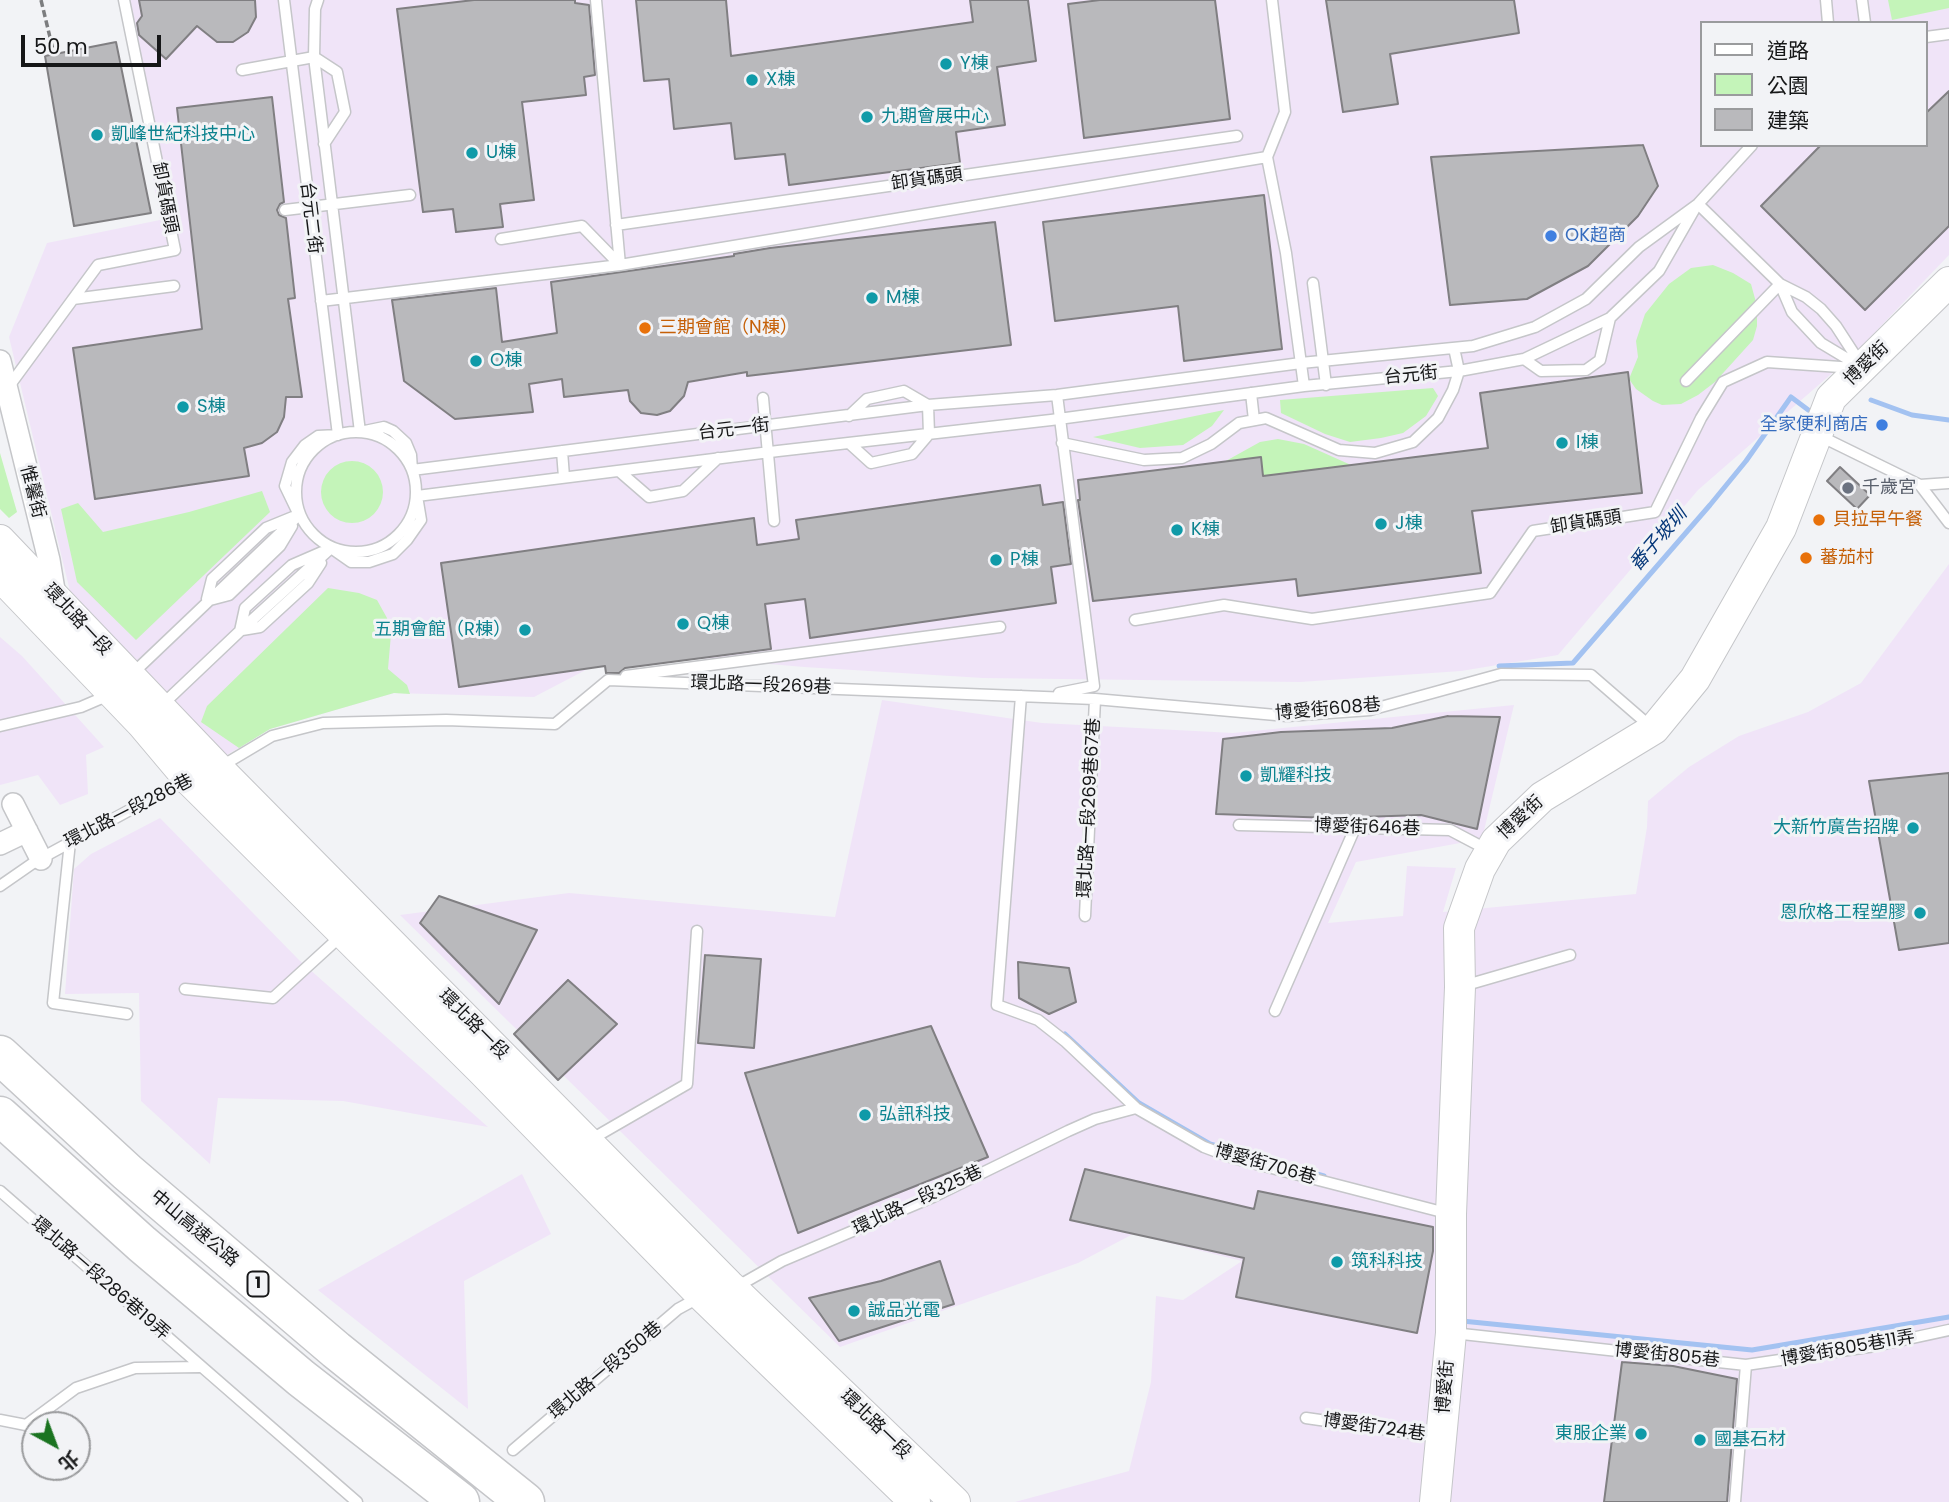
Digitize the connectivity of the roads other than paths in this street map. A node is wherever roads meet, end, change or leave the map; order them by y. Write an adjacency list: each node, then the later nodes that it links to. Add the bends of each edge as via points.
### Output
1 (124, 0): 32 (lane, 卸貨碼頭, via 175,250 97,265)
2 (284, 0): 13 (lane, 台元二街)
3 (318, 0): 12 (lane, 台元二街)
4 (596, 0): 24 (lane)
5 (1272, 0): 18 (lane, via 1285,112)
6 (1826, 0): 8 (lane)
7 (1863, 0): 9 (lane)
8 (1828, 21)
9 (1865, 21)
10 (1949, 34): 11 (lane)
11 (1928, 37)
12 (314, 57): 13 (lane); 16 (lane, 台元二街); 16 (lane, via 337,72 345,112)
13 (290, 60): 14 (lane); 22 (lane, 台元二街)
14 (242, 70)
15 (1237, 136): 24 (lane, 卸貨碼頭)
16 (324, 144): 20 (lane, 台元二街)
17 (1750, 147): 21 (lane, 台元街)
18 (1268, 157): 26 (lane); 39 (lane)
19 (410, 194): 20 (lane)
20 (332, 203): 22 (lane); 31 (lane, 台元二街)
21 (1698, 204): 29 (lane); 34 (lane, 台元街, via 1659,271); 35 (lane, 台元街, via 1639,247 1586,299 1535,327)
22 (309, 206): 23 (lane); 33 (lane, 台元二街)
23 (285, 209)
24 (616, 225): 26 (lane)
25 (501, 239): 26 (lane, via 582,226)
26 (620, 265): 31 (lane)
27 (1949, 282): 40 (street, 博愛街)
28 (1313, 283): 38 (lane)
29 (1780, 284): 40 (lane, via 1821,309); 40 (lane, via 1792,312 1821,343); 42 (lane)
30 (174, 286): 32 (lane)
31 (343, 298): 33 (lane); 54 (lane, 台元二街)
32 (73, 299): 45 (lane, 卸貨碼頭)
33 (321, 301): 56 (lane, 台元二街)
34 (1610, 318): 36 (lane, 台元街); 36 (lane, via 1601,360 1586,370 1541,371)
35 (1454, 348): 38 (lane, 台元街); 41 (lane)
36 (1524, 359): 41 (lane, 台元街)
37 (0, 361): 45 (street, 惟馨街)
38 (1324, 362): 39 (lane, 台元街); 43 (lane)
39 (1301, 363): 44 (lane); 47 (lane, 台元街)
40 (1863, 368): 57 (street, 博愛街, via 1831,398); 76 (lane, 卸貨碼頭, via 1767,362 1723,382 1655,512 1533,531 1490,593 1312,619 1224,605)
41 (1459, 371): 43 (lane, 台元街); 52 (lane, via 1438,418 1413,442 1374,453 1339,450 1266,418)
42 (1686, 381)
43 (1326, 385): 44 (lane, 台元街)
44 (1304, 386): 46 (lane, 台元街)
45 (7, 389): 75 (street, 惟馨街, via 49,560)
46 (1251, 393): 51 (lane, 台元街); 52 (lane)
47 (1057, 395): 49 (lane, 台元一街); 51 (lane)
48 (763, 398): 53 (lane)
49 (928, 405): 50 (lane, 台元一街); 50 (lane, via 904,391 867,399); 55 (lane)
50 (849, 416): 53 (lane, 台元一街)
51 (1059, 419): 55 (lane, 台元一街); 59 (lane)
52 (1254, 420): 59 (lane, via 1239,423 1182,458 1144,460)
53 (765, 426): 60 (lane, 台元一街); 61 (lane)
54 (359, 432): 56 (lane); 63 (lane, via 386,439)
55 (929, 434): 58 (lane, 台元一街); 58 (lane, via 912,454 871,463)
56 (338, 435): 69 (lane, via 311,451 300,468 295,488)
57 (1817, 435): 67 (lane); 85 (street, 博愛街, via 1781,528 1695,679)
58 (849, 443): 61 (lane, 台元一街)
59 (1062, 443): 81 (lane, via 1094,686)
60 (562, 451): 63 (lane, 台元一街); 65 (lane)
61 (768, 452): 62 (lane, 台元一街); 70 (lane)
62 (718, 458): 64 (lane, 台元一街); 64 (lane, via 683,491 649,497)
63 (412, 470): 68 (lane)
64 (619, 471): 65 (lane, 台元一街)
65 (564, 477): 68 (lane, 台元一街)
66 (1949, 483): 67 (lane)
67 (1920, 485): 71 (lane)
68 (417, 496): 73 (lane, via 405,526 391,540 355,552)
69 (299, 514): 73 (lane); 79 (lane)
70 (774, 521)
71 (1949, 523)
72 (0, 540): 75 (street, 環北路一段)
73 (331, 548): 83 (lane)
74 (0, 576): 75 (street, 環北路一段)
75 (50, 609): 79 (street, 環北路一段)
76 (1135, 620)
77 (1000, 627): 78 (lane, via 626,676)
78 (623, 681): 80 (lane, 環北路一段269巷); 86 (lane, 環北路一段269巷, via 608,680 555,724 446,720 323,723 272,736)
79 (121, 685): 83 (street, 環北路一段); 84 (lane, via 81,707)
80 (1021, 696): 81 (lane, 博愛街608巷); 105 (lane, 博愛街706巷, via 997,1004 1038,1020)
81 (1043, 697): 82 (lane, 博愛街608巷)
82 (1095, 699): 85 (lane, 博愛街608巷, via 1287,716 1370,710 1501,674 1591,675); 96 (lane, 環北路一段269巷67巷)
83 (152, 715): 86 (street, 環北路一段)
84 (0, 726)
85 (1654, 729): 93 (street, 博愛街, via 1542,797)
86 (204, 774): 91 (lane, 環北路一段286巷); 98 (street, 環北路一段); 107 (street, 環北路一段)
87 (13, 804): 90 (street)
88 (1239, 825): 89 (lane, 博愛街646巷)
89 (1356, 828): 93 (lane, 博愛街646巷, via 1450,830); 102 (lane)
90 (27, 831): 92 (street); 94 (street)
91 (70, 842): 94 (lane, 環北路一段286巷); 103 (lane, via 53,1003)
92 (0, 844)
93 (1490, 851): 100 (street, 博愛街, via 1459,928)
94 (41, 859): 95 (lane, 環北路一段286巷)
95 (0, 886)
96 (1086, 916)
97 (697, 930): 107 (lane, via 687,1084)
98 (344, 933): 101 (lane, via 273,998); 110 (street, 環北路一段)
99 (1570, 954): 100 (lane)
100 (1460, 987): 109 (street, 博愛街)
101 (185, 989)
102 (1275, 1012)
103 (127, 1014)
104 (0, 1055): 121 (highway, 中山高速公路 / 1, via 127,1172)
105 (1136, 1108): 109 (lane, 博愛街706巷, via 1204,1147 1233,1158); 110 (lane, 環北路一段325巷, via 1086,1123 933,1197 782,1261 745,1282)
106 (0, 1116): 120 (highway, via 301,1378)
107 (587, 1141): 110 (street, 環北路一段)
108 (0, 1191): 114 (lane, 環北路一段286巷19弄)
109 (1451, 1214): 112 (street, 博愛街)
110 (715, 1291): 118 (lane, 環北路一段350巷, via 678,1310); 122 (street, 環北路一段); 123 (street, 環北路一段)
111 (1949, 1331): 113 (lane, 博愛街805巷11弄)
112 (1451, 1333): 113 (lane, 博愛街805巷); 117 (street, 博愛街)
113 (1746, 1365): 125 (lane)
114 (200, 1367): 116 (lane, 環北路一段286巷19弄, via 135,1368 76,1388 26,1424); 119 (lane, 環北路一段286巷19弄)
115 (1306, 1418): 117 (lane, 博愛街724巷)
116 (0, 1420)
117 (1441, 1437): 124 (street, 博愛街)
118 (513, 1450)
119 (357, 1502)
120 (460, 1502)
121 (525, 1502)
122 (915, 1502)
123 (955, 1502)
124 (1435, 1502)
125 (1735, 1502)

